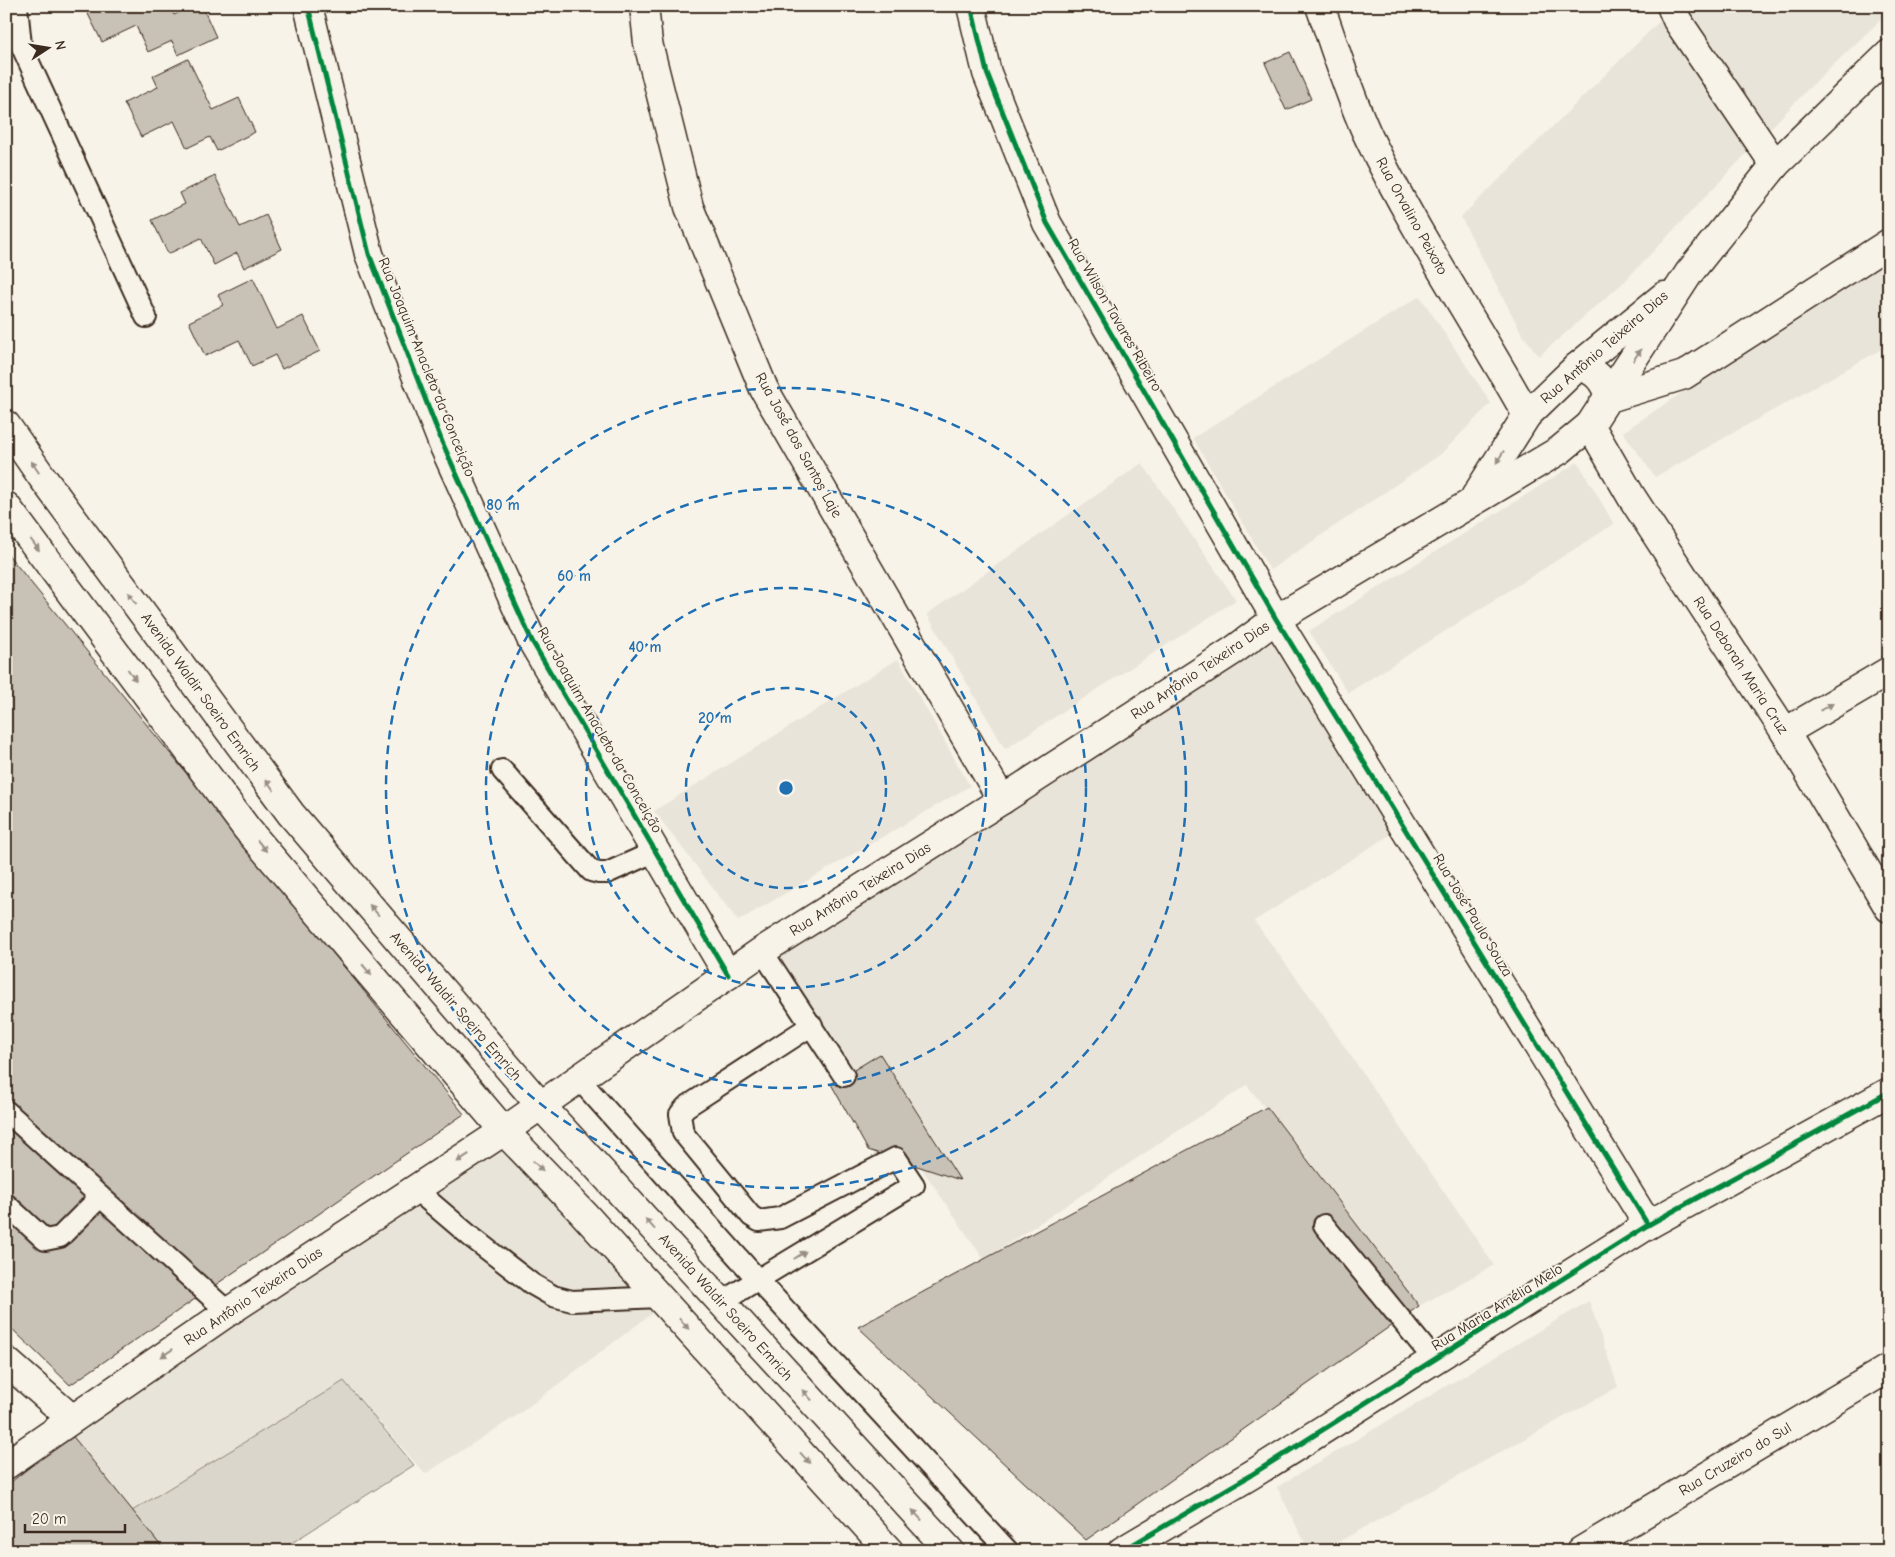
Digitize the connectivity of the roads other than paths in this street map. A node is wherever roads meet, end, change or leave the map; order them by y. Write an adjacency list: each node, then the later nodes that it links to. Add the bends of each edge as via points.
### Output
1 (17, 6): 11 (lane, via 21,45)
2 (308, 6): 25 (street, Rua Joaquim Anacleto da Conceição, via 369,254 442,442 532,641)
3 (644, 6): 24 (street, Rua José dos Santos Laje, via 648,42 689,207 764,390)
4 (971, 6): 20 (street, Rua Wilson Tavares Ribeiro, via 987,73 1047,223)
5 (1320, 6): 14 (street, Rua Orvalino Peixoto, via 1369,137 1437,262)
6 (1671, 6): 8 (street, via 1677,20)
7 (1889, 54): 8 (street)
8 (1775, 165): 10 (street)
9 (1889, 243): 13 (street, via 1684,376)
10 (1690, 273): 12 (street, Rua Antônio Teixeira Dias); 13 (street, Rua Antônio Teixeira Dias, one-way to 10)
11 (146, 318)
12 (1577, 367): 13 (street, via 1595,374 1603,382); 14 (street, Rua Antônio Teixeira Dias)
13 (1609, 398): 16 (street, Rua Antônio Teixeira Dias)
14 (1527, 415): 17 (street, Rua Orvalino Peixoto, via 1529,427 1537,440 1546,448); 18 (street, Rua Antônio Teixeira Dias, one-way to 18)
15 (6, 425): 33 (street, Avenida Waldir Soeiro Emrich, one-way to 15, via 291,814)
16 (1590, 425): 17 (street, Rua Antônio Teixeira Dias); 22 (street, Rua Deborah Maria Cruz, via 1632,496)
17 (1560, 450): 18 (street, Rua Antônio Teixeira Dias)
18 (1473, 500): 20 (street, Rua Antônio Teixeira Dias)
19 (6, 506): 35 (street, one-way to 35, via 247,829)
20 (1276, 618): 24 (street, Rua Antônio Teixeira Dias, via 1234,650); 40 (street, Rua José Paulo Souza)
21 (1889, 671): 22 (street, one-way to 21)
22 (1785, 732): 26 (street, Rua Deborah Maria Cruz)
23 (502, 770): 25 (lane, via 591,871 607,873)
24 (1002, 800): 27 (street, Rua Antônio Teixeira Dias)
25 (656, 851): 28 (street, Rua Joaquim Anacleto da Conceição)
26 (1889, 908)
27 (762, 951): 28 (street, Rua Antônio Teixeira Dias); 29 (lane)
28 (728, 975): 31 (street, Rua Antônio Teixeira Dias)
29 (812, 1025): 30 (lane); 41 (lane, one-way to 29, via 914,1185 896,1158 780,1218 759,1221 751,1216 683,1133 680,1114 686,1107)
30 (844, 1076)
31 (579, 1079): 33 (street, Rua Antônio Teixeira Dias); 41 (lane)
32 (1889, 1092): 40 (street, Rua Maria Amélia Melo)
33 (542, 1107): 35 (street, Rua Antônio Teixeira Dias); 43 (street, Avenida Waldir Soeiro Emrich, one-way to 33)
34 (6, 1111): 37 (lane)
35 (504, 1131): 36 (street, Rua Antônio Teixeira Dias, one-way to 36); 42 (street, one-way to 42, via 584,1213)
36 (415, 1189): 42 (lane, via 524,1278 553,1296 572,1301); 44 (street, Rua Antônio Teixeira Dias)
37 (100, 1197): 38 (lane, via 60,1237 52,1240 45,1240); 44 (lane)
38 (6, 1204)
39 (1324, 1225): 45 (lane)
40 (1648, 1225): 45 (street, Rua Maria Amélia Melo)
41 (759, 1281): 43 (lane); 52 (lane)
42 (659, 1297): 50 (street, one-way to 50)
43 (721, 1302): 51 (street, Avenida Waldir Soeiro Emrich, one-way to 43)
44 (228, 1312): 48 (street, Rua Antônio Teixeira Dias, one-way to 48)
45 (1435, 1361): 53 (street, Rua Maria Amélia Melo)
46 (6, 1362): 48 (street)
47 (1889, 1368): 54 (street, Rua Cruzeiro do Sul)
48 (71, 1418): 49 (street, Rua Antônio Teixeira Dias)
49 (6, 1465)
50 (889, 1551)
51 (950, 1551)
52 (1008, 1551)
53 (1122, 1551)
54 (1581, 1551)

